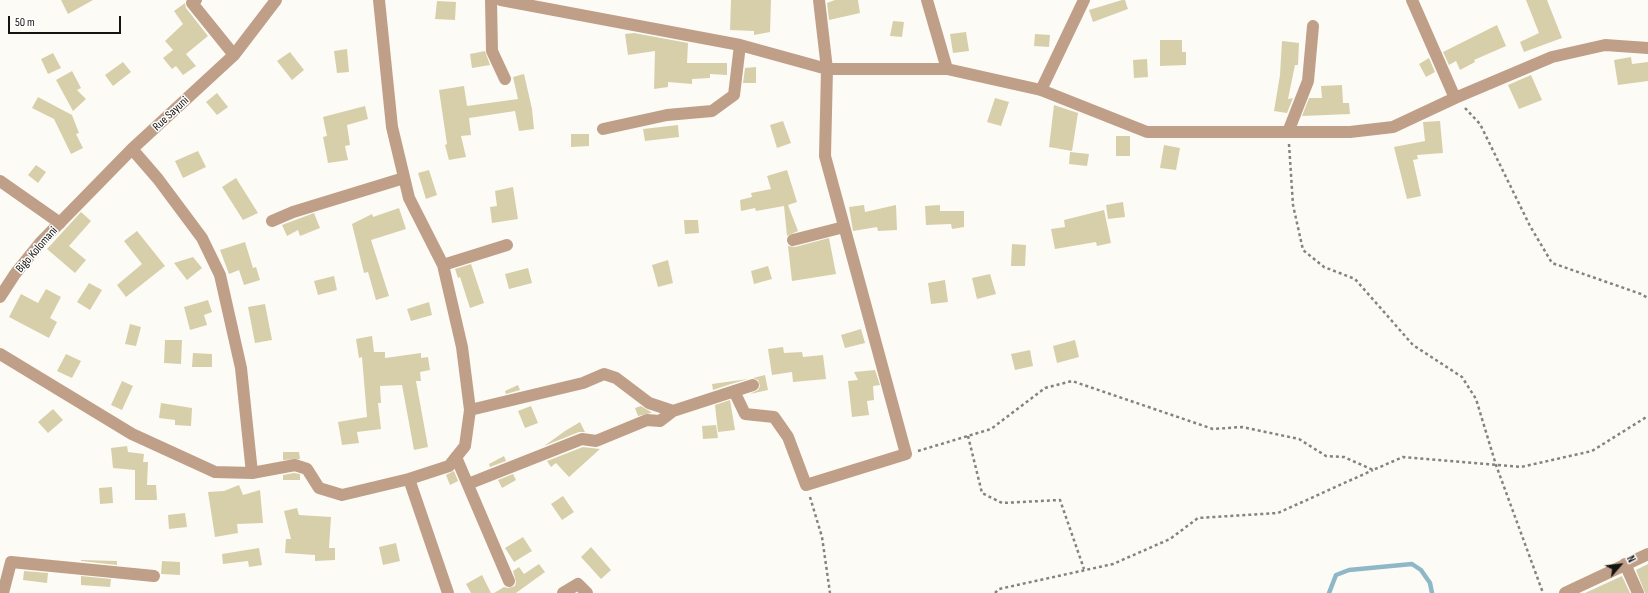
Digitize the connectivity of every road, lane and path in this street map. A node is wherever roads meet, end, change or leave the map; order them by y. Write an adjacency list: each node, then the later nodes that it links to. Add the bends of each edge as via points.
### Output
1 (196, 0): 13 (street, via 192,3)
2 (276, 0): 13 (street, Rue Sayuni)
3 (379, 0): 22 (street, via 392,128)
4 (491, 0): 16 (street, via 492,51)
5 (500, 0): 11 (street)
6 (818, 0): 14 (street)
7 (927, 0): 15 (street)
8 (1084, 0): 17 (street)
9 (1412, 0): 18 (street)
10 (1313, 26): 20 (street, via 1308,81)
11 (740, 45): 14 (street); 19 (street, via 734,95 712,111 667,115)
12 (1648, 48): 18 (street, via 1605,45 1552,57)
13 (234, 55): 21 (street, Rue Sayuni)
14 (827, 68): 15 (street); 26 (street, via 825,156)
15 (947, 69): 17 (street)
16 (505, 79)
17 (1041, 90): 20 (street, via 1147,132)
18 (1455, 98): 20 (street, via 1393,127 1350,132); 31 (path, via 1480,124 1530,226 1552,263)
19 (603, 129)
20 (1288, 132): 41 (path, via 1293,205 1303,250 1324,267 1355,279 1413,345 1462,377 1476,399)
21 (132, 149): 25 (street, Rue Sayuni); 43 (street, via 202,238 220,275 241,368)
22 (404, 178): 24 (street, via 293,212); 29 (street, via 409,198)
23 (0, 181): 25 (street)
24 (272, 221)
25 (60, 223): 30 (street, Bigo Kolomani, via 40,243)
26 (844, 227): 27 (street); 39 (street)
27 (793, 240)
28 (507, 245): 29 (street)
29 (443, 265): 35 (street, via 462,347)
30 (0, 297)
31 (1648, 298)
32 (0, 354): 43 (street, via 132,434 215,472)
33 (753, 385): 34 (street)
34 (734, 391): 36 (street); 46 (street, via 745,414 774,418 788,437)
35 (470, 410): 36 (street, via 583,383 604,374 616,378 649,404); 40 (street, via 465,446)
36 (673, 412): 45 (street, via 660,421 647,420 596,441 582,439)
37 (1648, 416): 41 (path, via 1592,451 1521,467)
38 (968, 436): 39 (path); 42 (path, via 991,429 1045,388 1072,381 1213,429 1242,427 1299,439 1326,456 1344,457); 50 (path, via 982,493 1002,503 1060,500)
39 (906, 454): 46 (street)
40 (456, 457): 44 (street, via 449,466); 45 (street)
41 (1496, 465): 42 (path, via 1403,457); 59 (path)
42 (1373, 470): 50 (path, via 1278,513 1198,518 1170,539 1139,554 1113,564)
43 (252, 473): 44 (street, via 295,465 307,469 320,488 342,495)
44 (409, 479): 54 (street)
45 (468, 484): 52 (street)
46 (806, 485): 57 (path, via 822,537)
47 (1648, 554): 49 (street)
48 (6, 561): 51 (street); 53 (street)
49 (1625, 564): 60 (street); 61 (street)
50 (1084, 569): 58 (path, via 999,589)
51 (154, 576)
52 (509, 581)
53 (4, 593)
54 (448, 593)
55 (563, 593): 56 (street, via 578,584)
56 (587, 593)
57 (830, 593)
58 (995, 593)
59 (1543, 593)
60 (1565, 593)
61 (1638, 593)

